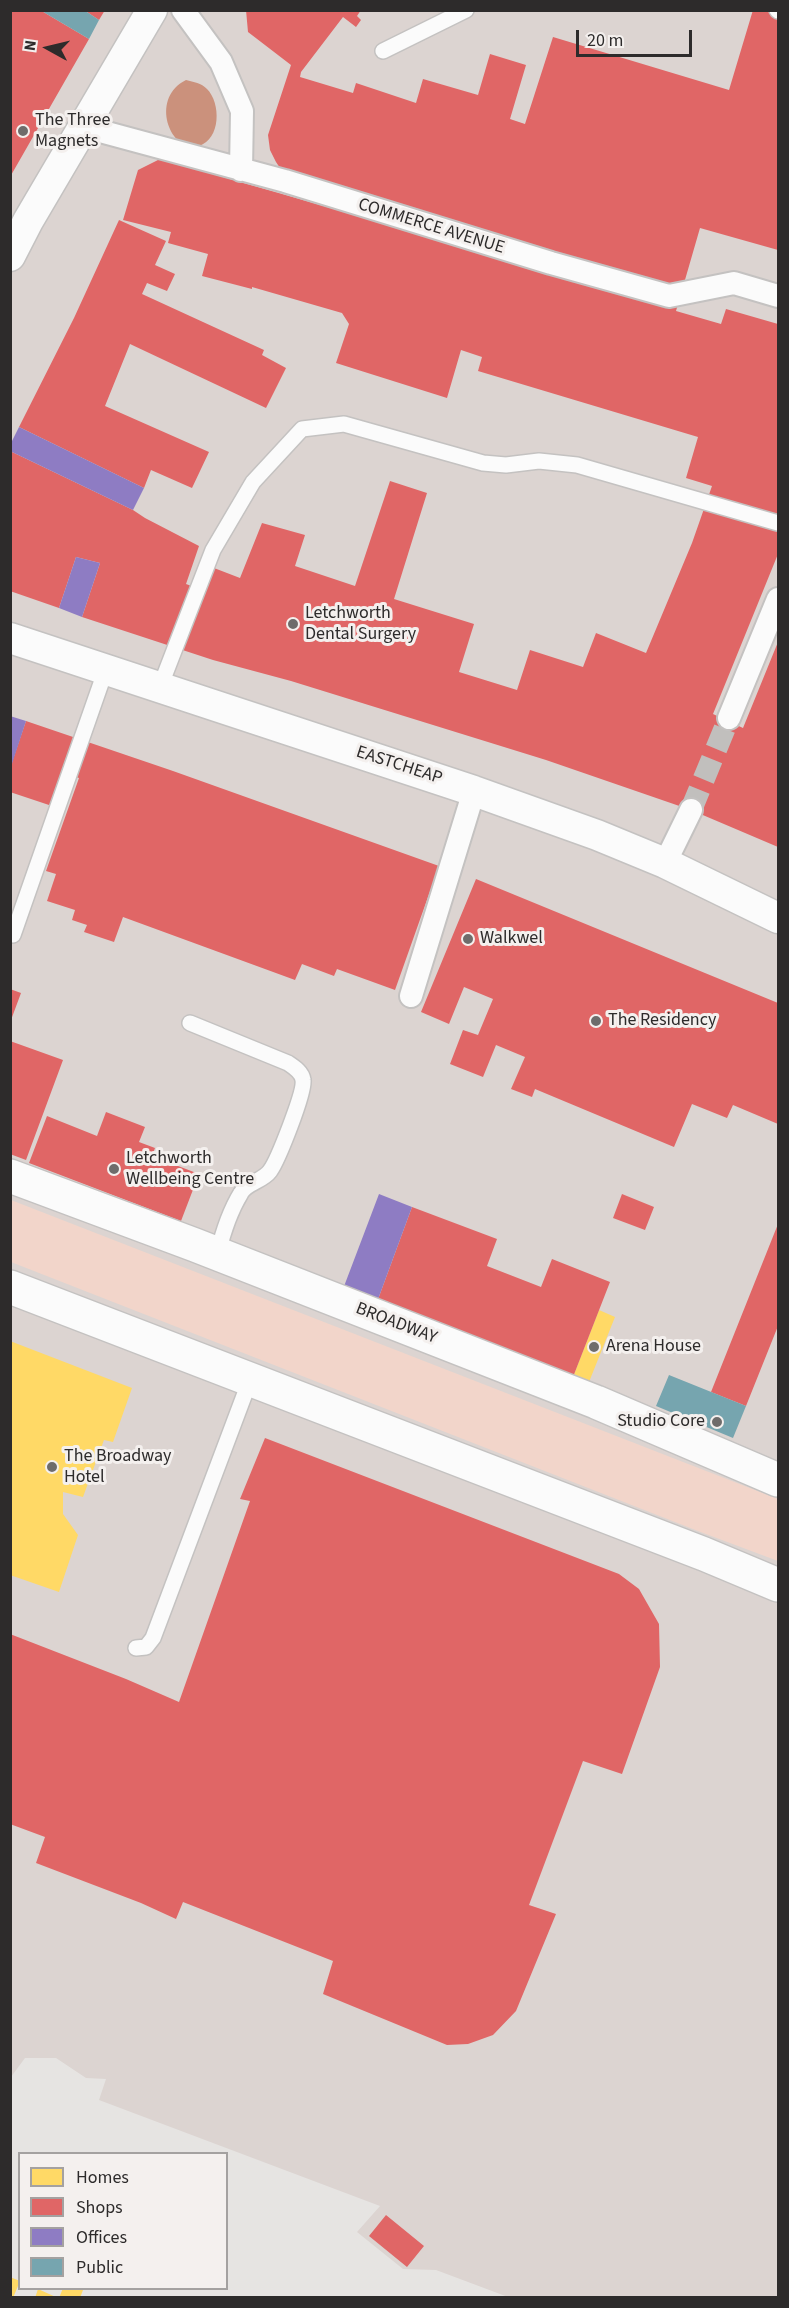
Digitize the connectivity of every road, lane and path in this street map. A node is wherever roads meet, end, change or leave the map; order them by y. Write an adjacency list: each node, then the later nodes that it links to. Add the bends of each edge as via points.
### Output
1 (152, 10): 5 (street)
2 (183, 10): 6 (street, via 221,62 242,111)
3 (466, 10): 4 (lane)
4 (383, 51)
5 (85, 127): 6 (street, COMMERCE AVENUE); 7 (street)
6 (241, 170): 9 (street, COMMERCE AVENUE, via 669,296 734,283)
7 (19, 217): 8 (street)
8 (10, 256)
9 (778, 296)
10 (778, 523): 14 (lane, via 577,465 539,461 483,463 344,424 302,429 253,482 213,550)
11 (778, 599): 15 (street)
12 (10, 638): 13 (street, EASTCHEAP)
13 (106, 669): 14 (street, EASTCHEAP); 20 (lane)
14 (160, 687): 16 (street, EASTCHEAP)
15 (729, 718)
16 (474, 791): 18 (street, EASTCHEAP); 21 (street)
17 (691, 810): 18 (street)
18 (665, 863): 19 (street, EASTCHEAP)
19 (778, 918)
20 (13, 935)
21 (411, 996)
22 (190, 1023): 24 (lane, via 288,1063 303,1078 303,1090 278,1156 270,1172 242,1190 225,1226)
23 (10, 1176): 24 (street, BROADWAY)
24 (218, 1253): 27 (street, BROADWAY, via 596,1402)
25 (10, 1287): 26 (street)
26 (250, 1380): 28 (street); 29 (lane, via 153,1638 146,1647)
27 (778, 1480)
28 (778, 1585)
29 (136, 1648)

